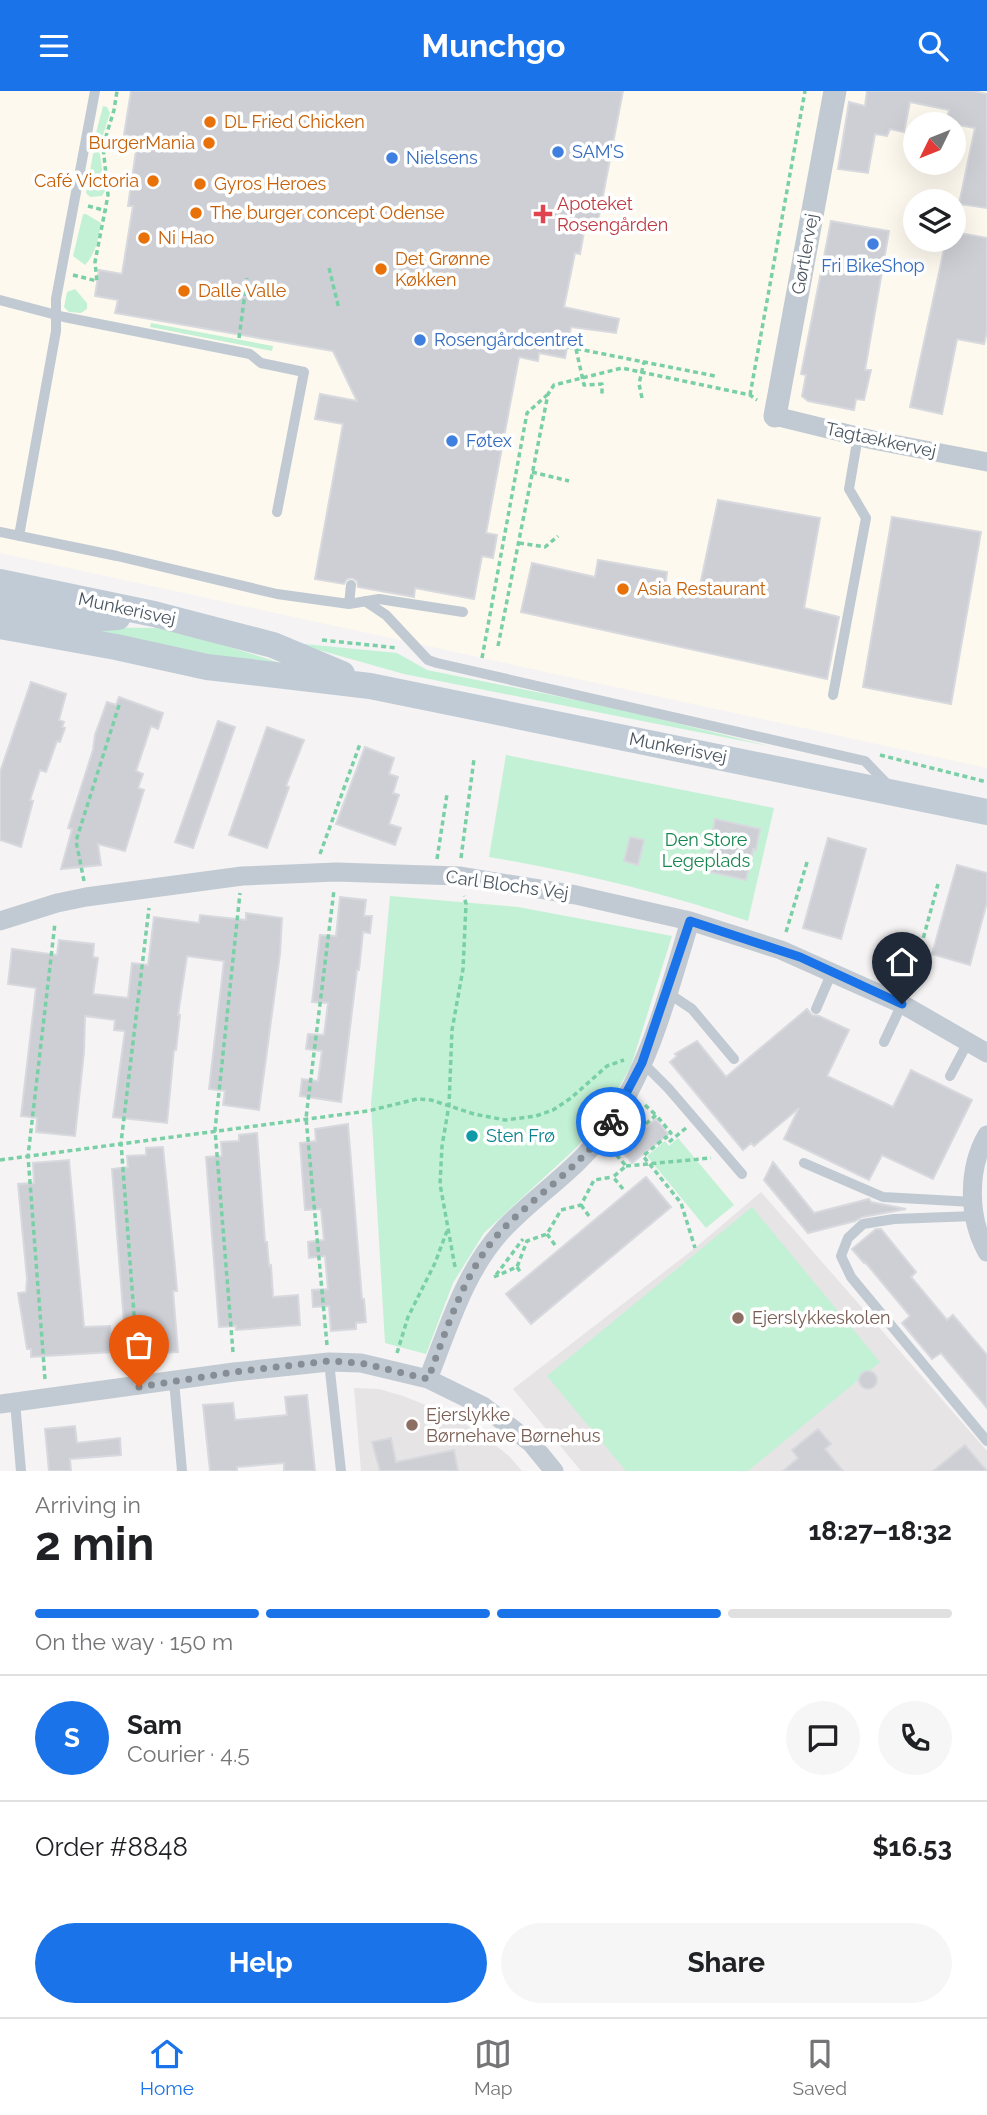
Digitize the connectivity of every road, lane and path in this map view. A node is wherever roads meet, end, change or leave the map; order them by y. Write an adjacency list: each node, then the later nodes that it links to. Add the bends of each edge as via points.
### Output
1 (95, 91): 6 (lane)
2 (117, 91): 6 (path, via 103,146 108,195 95,263 97,281)
3 (805, 91): 20 (path)
4 (835, 91): 22 (street, Gørtlervej)
5 (328, 268): 9 (path)
6 (60, 272): 10 (lane)
7 (247, 279): 13 (path)
8 (0, 300): 10 (lane)
9 (339, 309)
10 (55, 315): 13 (lane); 29 (lane)
11 (568, 347): 12 (path)
12 (576, 349): 14 (path); 17 (path)
13 (237, 351): 27 (lane, via 261,363 304,372)
14 (644, 362): 15 (path); 16 (path)
15 (642, 372): 17 (path, via 622,368); 20 (path); 21 (path)
16 (715, 376)
17 (581, 379): 18 (path, via 554,385); 19 (path, via 584,385 602,384)
18 (548, 394): 25 (path); 41 (path, via 527,413)
19 (602, 394)
20 (751, 394): 22 (path)
21 (642, 398)
22 (775, 416): 23 (street, Tagtækkervej)
23 (858, 436): 24 (street, Tagtækkervej); 43 (lane, via 849,489 866,518)
24 (987, 462)
25 (533, 473): 26 (path); 31 (path)
26 (569, 481)
27 (277, 512)
28 (0, 532): 29 (lane)
29 (19, 536): 36 (lane, via 117,555 252,590)
30 (558, 536): 31 (path, via 545,547)
31 (519, 543): 40 (path)
32 (0, 582): 38 (main road, Munkerisvej)
33 (351, 585): 36 (lane)
34 (365, 601): 36 (lane); 37 (lane, via 379,599); 47 (lane, via 386,615 428,660 865,761)
35 (0, 604): 38 (main road, via 89,619)
36 (349, 604)
37 (463, 612)
38 (154, 614): 42 (main road, Munkerisvej, via 273,645)
39 (0, 626): 42 (main road, Munkerisvej, via 207,667)
40 (498, 646)
41 (481, 663)
42 (370, 686): 47 (main road, Munkerisvej)
43 (833, 695)
44 (120, 702): 58 (path, via 76,841)
45 (360, 744): 51 (path)
46 (474, 759): 55 (path)
47 (894, 792): 49 (main road, Munkerisvej)
48 (447, 794): 53 (path)
49 (987, 812)
50 (808, 859): 62 (path)
51 (313, 872): 52 (street, Carl Blochs Vej); 54 (street, Carl Blochs Vej)
52 (336, 872): 53 (street, Carl Blochs Vej); 76 (path)
53 (434, 875): 55 (street, Carl Blochs Vej)
54 (242, 876): 57 (street, Carl Blochs Vej); 79 (path)
55 (459, 876): 61 (street, Carl Blochs Vej, via 576,895); 73 (path, via 466,917 452,1030)
56 (937, 884): 65 (path)
57 (151, 887): 58 (street, Carl Blochs Vej); 82 (path)
58 (86, 897): 59 (street, Carl Blochs Vej)
59 (57, 903): 60 (street, Carl Blochs Vej); 84 (path)
60 (0, 921)
61 (690, 921): 62 (street, Carl Blochs Vej); 64 (street)
62 (780, 950): 63 (street, Carl Blochs Vej)
63 (832, 972): 65 (street, Carl Blochs Vej); 66 (lane)
64 (667, 992): 70 (lane, via 692,1009); 71 (street)
65 (904, 1005): 67 (lane); 68 (street, Carl Blochs Vej)
66 (816, 1009)
67 (884, 1042)
68 (968, 1042): 69 (street, Carl Blochs Vej); 72 (lane)
69 (987, 1053)
70 (734, 1059)
71 (642, 1063): 73 (path, via 631,1058 607,1066 571,1098 536,1116 505,1119); 77 (lane); 112 (street, via 604,1132 499,1234)
72 (950, 1076)
73 (450, 1105): 76 (path, via 417,1099 368,1111); 102 (path, via 440,1184)
74 (641, 1112): 75 (path, via 646,1103)
75 (656, 1115): 81 (path, via 671,1133); 83 (path)
76 (306, 1118): 79 (path); 113 (path)
77 (696, 1120): 81 (path, via 669,1142); 85 (lane)
78 (632, 1129): 83 (path)
79 (215, 1130): 82 (path); 115 (path)
80 (987, 1135): 99 (street, via 972,1177)
81 (666, 1137): 88 (path, via 643,1156)
82 (121, 1143): 84 (path); 118 (path)
83 (614, 1152): 87 (path); 90 (path)
84 (28, 1156): 86 (path); 119 (path)
85 (727, 1156): 88 (path); 91 (lane)
86 (0, 1160)
87 (607, 1160)
88 (649, 1163): 90 (path); 107 (path, via 681,1203)
89 (804, 1163): 99 (lane, via 883,1197)
90 (626, 1166): 92 (path)
91 (742, 1174)
92 (613, 1177): 93 (path); 95 (path)
93 (594, 1180): 94 (path, via 591,1177); 97 (path)
94 (583, 1185)
95 (624, 1189)
96 (566, 1200): 98 (path)
97 (581, 1205): 98 (path); 101 (path)
98 (560, 1209): 100 (path); 104 (path)
99 (974, 1209): 108 (street); 121 (lane, via 863,1224 848,1238 841,1256 851,1277)
100 (550, 1215)
101 (589, 1216)
102 (448, 1230): 112 (path); 114 (path, via 408,1317)
103 (532, 1231): 105 (path)
104 (547, 1234): 105 (path); 106 (path)
105 (525, 1240): 109 (path); 111 (path)
106 (555, 1245)
107 (695, 1248)
108 (987, 1252)
109 (517, 1267): 110 (path); 111 (path)
110 (522, 1273)
111 (495, 1276): 112 (path)
112 (461, 1296): 116 (street)
113 (329, 1361): 114 (street); 115 (street); 124 (lane)
114 (392, 1369): 116 (street)
115 (234, 1372): 117 (street)
116 (428, 1379): 125 (street, via 506,1422)
117 (174, 1381): 118 (street); 123 (lane)
118 (139, 1387): 119 (street)
119 (46, 1398): 120 (street)
120 (7, 1403): 122 (lane)
121 (987, 1441)
122 (22, 1471)
123 (182, 1471)
124 (341, 1471)
125 (554, 1471)

